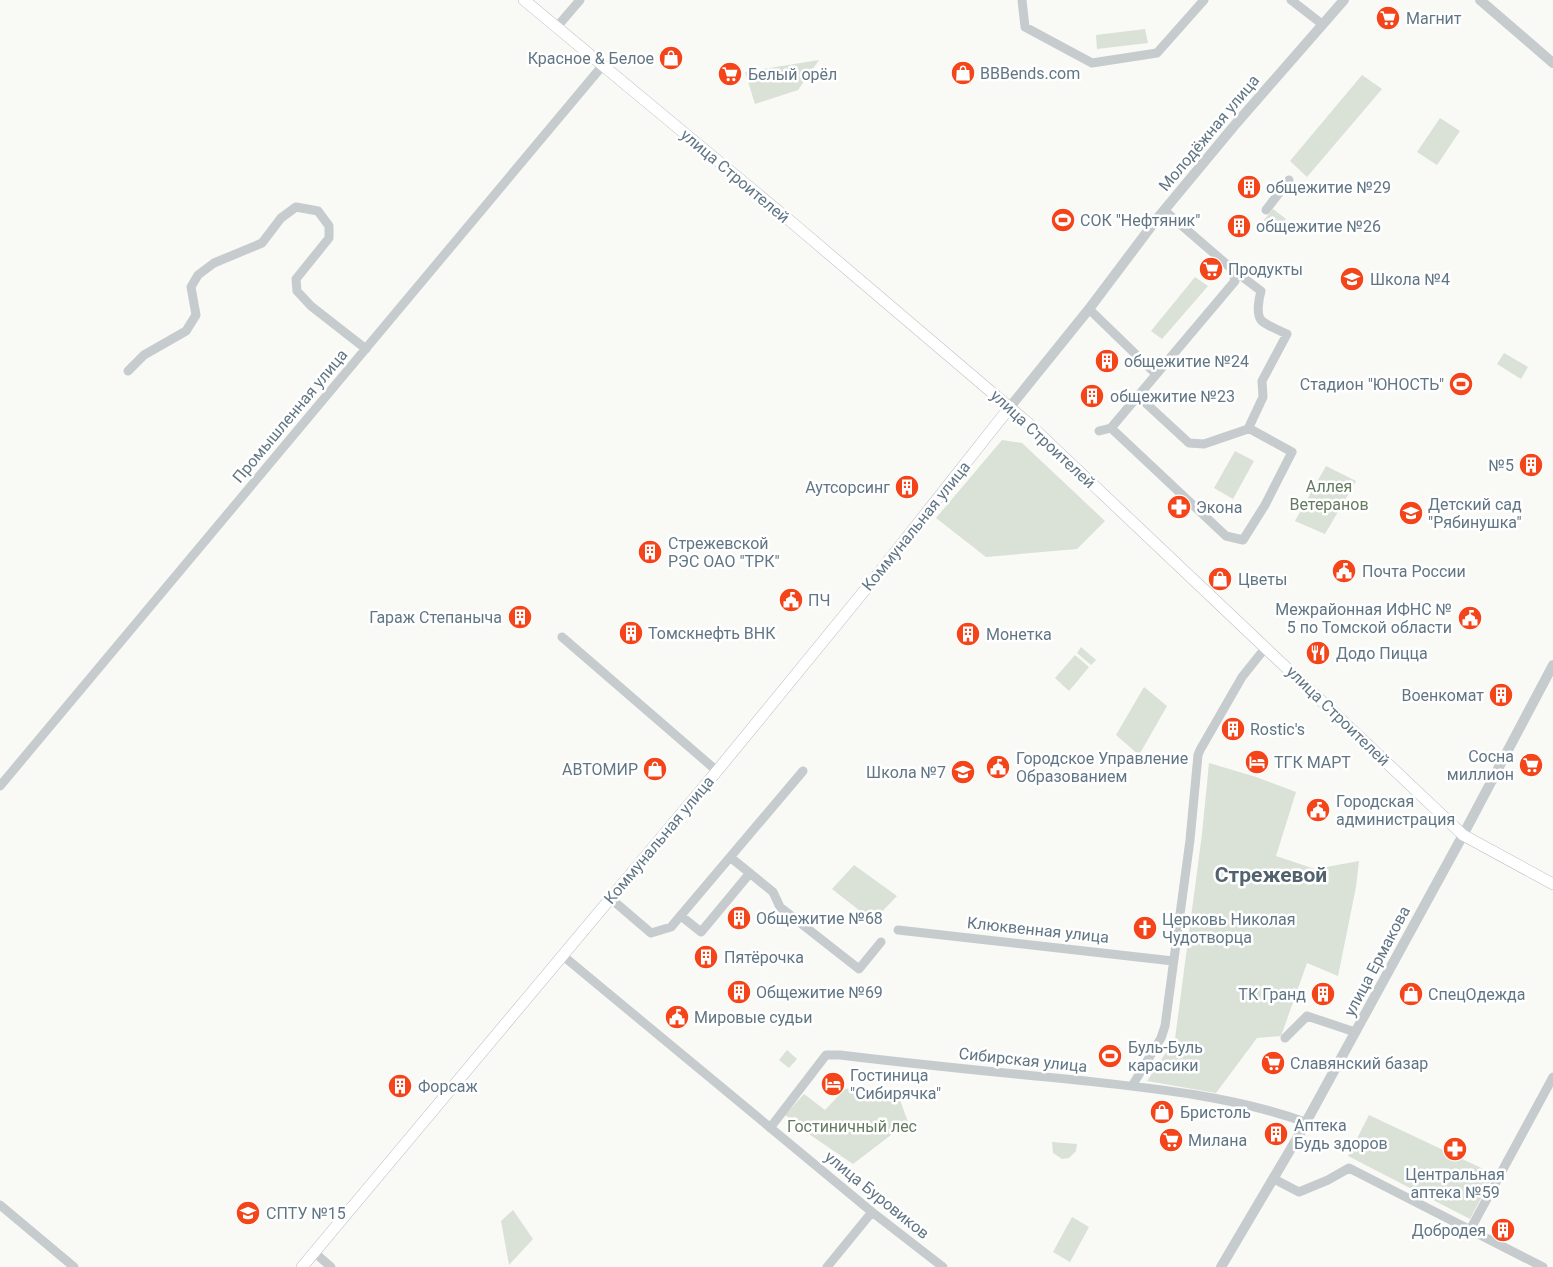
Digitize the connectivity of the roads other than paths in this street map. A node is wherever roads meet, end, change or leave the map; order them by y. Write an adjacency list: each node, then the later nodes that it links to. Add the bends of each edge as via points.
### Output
1 (524, 0): 9 (main road, улица Строителей)
2 (580, 0): 9 (street)
3 (1022, 0): 4 (street, via 1025,27 1092,63 1156,53)
4 (1204, 0)
5 (1291, 0): 8 (street)
6 (1344, 0): 8 (street, Молодёжная улица)
7 (1480, 0): 10 (street)
8 (1322, 24): 14 (street, Молодёжная улица)
9 (556, 28): 11 (main road, улица Строителей)
10 (1553, 63)
11 (603, 65): 17 (street, Промышленная улица); 21 (main road, улица Строителей)
12 (1289, 180): 13 (street)
13 (1266, 210)
14 (1165, 211): 15 (street); 16 (street, Молодёжная улица)
15 (1232, 269): 19 (street, via 1234,281); 23 (street, via 1261,291 1261,320 1287,334 1262,381 1263,397)
16 (1089, 309): 19 (street); 21 (street, Молодёжная улица)
17 (366, 349): 18 (street, via 297,291 296,279 329,238 329,226 318,211 296,207 281,218 262,243 214,263 198,275 191,287 196,315 191,326 144,355); 30 (street, Промышленная улица)
18 (128, 371)
19 (1156, 374): 20 (street)
20 (1138, 396): 22 (street); 23 (street, via 1189,443 1204,444)
21 (1010, 408): 26 (main road, улица Строителей); 28 (main road, Коммунальная улица)
22 (1111, 428): 23 (street, via 1226,536 1243,540 1292,452); 24 (street)
23 (1248, 429)
24 (1100, 430)
25 (562, 637): 28 (street)
26 (1266, 647): 31 (main road, улица Строителей); 40 (street, via 1242,677 1198,755)
27 (1553, 665): 31 (street, улица Ермакова)
28 (717, 770): 35 (main road, Коммунальная улица)
29 (803, 771): 32 (street)
30 (0, 786)
31 (1463, 835): 34 (main road, улица Строителей); 41 (street, улица Ермакова)
32 (730, 857): 33 (street); 36 (street)
33 (750, 873): 36 (street, via 701,932); 38 (street, via 773,892 780,907 859,969)
34 (1553, 884)
35 (610, 898): 36 (street, via 651,933 672,927); 39 (main road, Коммунальная улица)
36 (681, 916)
37 (898, 930): 40 (street, Клюквенная улица)
38 (881, 942)
39 (562, 955): 46 (street, улица Буровиков); 51 (main road, Коммунальная улица)
40 (1173, 961): 44 (street, via 1165,1026)
41 (1356, 1032): 42 (street, via 1307,1016); 45 (street, улица Ермакова)
42 (1284, 1038)
43 (1553, 1077): 50 (street)
44 (1132, 1086): 45 (street, Сибирская улица, via 1218,1098); 46 (street, Сибирская улица, via 826,1055)
45 (1306, 1122): 47 (street, улица Ермакова)
46 (770, 1128): 49 (street, улица Буровиков)
47 (1274, 1179): 50 (street, via 1298,1192 1349,1168); 57 (street, улица Ермакова)
48 (0, 1205): 52 (street)
49 (872, 1212): 55 (street); 56 (street, улица Буровиков)
50 (1470, 1230): 58 (street)
51 (314, 1252): 53 (main road, Коммунальная улица); 54 (street)
52 (74, 1267)
53 (302, 1267)
54 (331, 1267)
55 (827, 1267)
56 (943, 1267)
57 (1221, 1267)
58 (1542, 1267)

